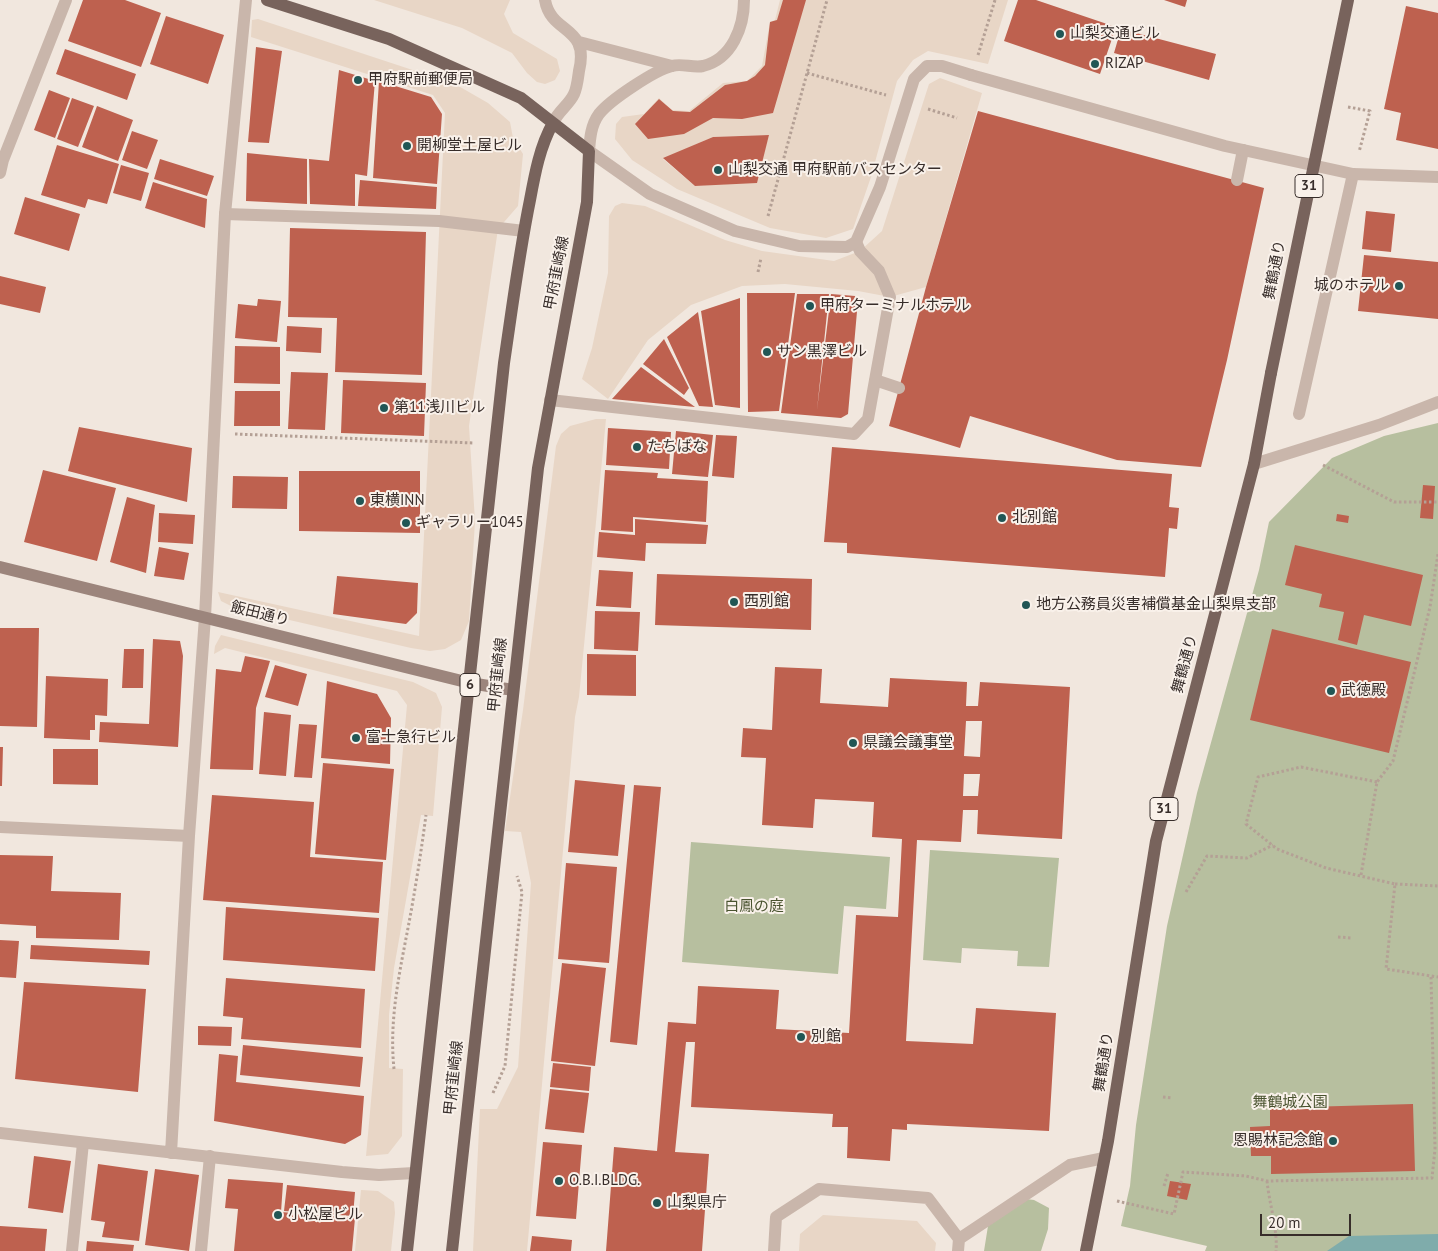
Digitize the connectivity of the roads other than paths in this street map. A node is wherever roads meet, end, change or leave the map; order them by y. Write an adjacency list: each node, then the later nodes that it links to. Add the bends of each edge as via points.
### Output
1 (66, 0): 12 (street)
2 (246, 0): 16 (street)
3 (267, 0): 9 (main road, via 390,39 520,98)
4 (545, 0): 7 (street, via 548,13)
5 (744, 0): 8 (street, via 744,19 724,54 703,66)
6 (1348, 0): 24 (main road, 舞鶴通り / 31, bridge)
7 (579, 42): 8 (street); 9 (street, via 582,58 574,95)
8 (672, 66): 10 (street, via 636,84 599,114 590,134)
9 (553, 122): 10 (main road); 17 (main road, 甲府韮崎線 / 6, via 545,137)
10 (589, 150): 18 (street, via 650,194 735,231 799,246 846,247); 21 (main road, 甲府韮崎線, via 587,202)
11 (1243, 150): 13 (street); 15 (street); 18 (street, via 942,66 927,66 914,79 880,187)
12 (0, 173)
13 (1352, 174): 14 (street); 23 (street)
14 (1438, 177)
15 (1237, 180)
16 (225, 214): 17 (street, via 439,221); 26 (street)
17 (524, 231): 27 (main road, 甲府韮崎線 / 6, via 504,364)
18 (856, 242): 19 (street, via 879,272 890,297)
19 (875, 380): 20 (street); 21 (street, via 868,419 854,434)
20 (899, 388)
21 (550, 400): 28 (main road, 甲府韮崎線, via 538,468)
22 (1438, 402): 24 (street, via 1379,425)
23 (1299, 414)
24 (1254, 464): 35 (main road, 舞鶴通り / 31, via 1156,841)
25 (0, 568): 26 (main road, 飯田通り)
26 (205, 617): 27 (main road, 飯田通り); 30 (street)
27 (470, 683): 28 (main road, 飯田通り); 36 (main road, 甲府韮崎線 / 6)
28 (513, 690): 41 (main road, 甲府韮崎線)
29 (0, 827): 30 (street)
30 (189, 836): 33 (street)
31 (0, 1133): 32 (street)
32 (82, 1143): 33 (street); 38 (street)
33 (171, 1153): 34 (street)
34 (210, 1156): 36 (street, via 379,1175); 39 (street)
35 (1104, 1158): 37 (street, via 1070,1165); 43 (main road, 舞鶴通り / 31)
36 (414, 1173): 40 (main road, 甲府韮崎線 / 6)
37 (958, 1245): 42 (street, via 928,1198 819,1189 776,1217)
38 (72, 1251)
39 (201, 1251)
40 (407, 1251)
41 (452, 1251)
42 (774, 1251)
43 (1086, 1251)

